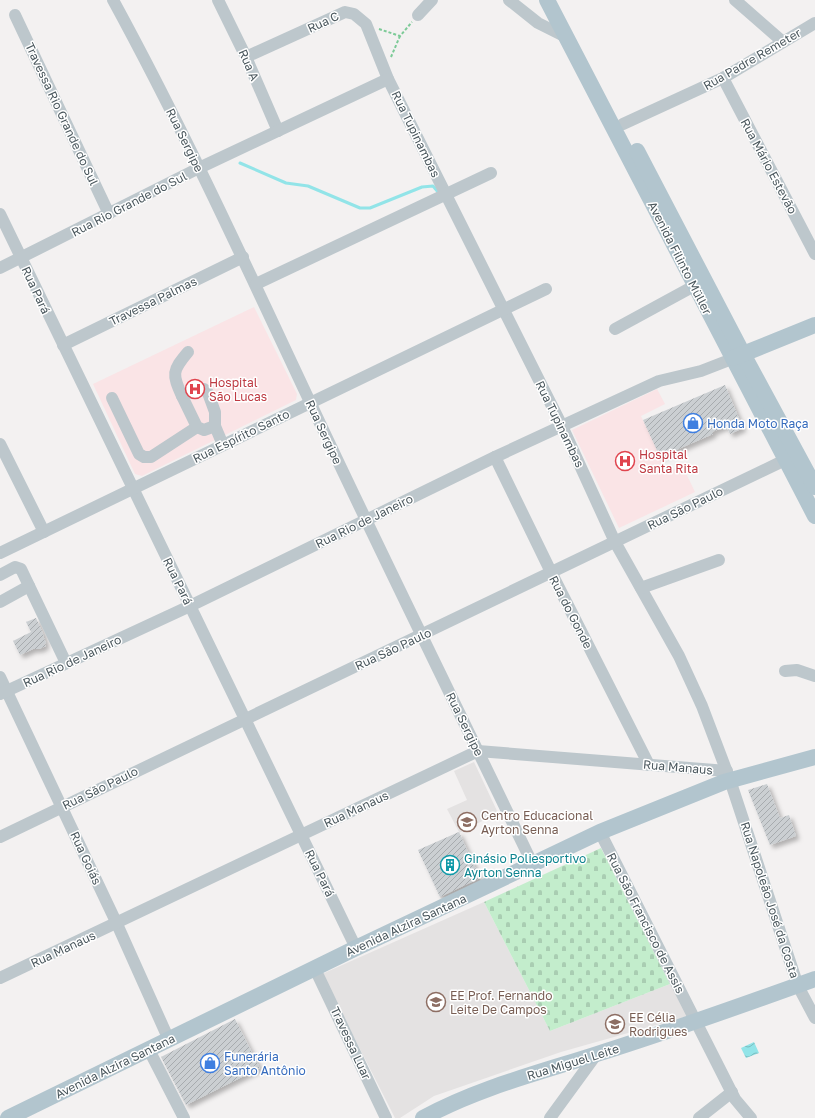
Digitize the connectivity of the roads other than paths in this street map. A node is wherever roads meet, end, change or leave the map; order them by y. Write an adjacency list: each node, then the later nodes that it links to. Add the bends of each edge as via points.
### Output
1 (113, 0): 18 (street, Rua Sergipe)
2 (218, 0): 13 (street, Rua A)
3 (432, 0): 9 (street)
4 (509, 0): 11 (street, via 538,23)
5 (546, 0): 11 (main road, Avenida Filinto Müller)
6 (559, 0): 16 (main road, Avenida Filinto Müller)
7 (735, 0): 12 (street)
8 (15, 15): 22 (street, Travessa Rio Grande do Sul)
9 (418, 15)
10 (815, 23): 12 (street, Rua Padre Remeter)
11 (566, 37): 28 (main road, Avenida Filinto Müller)
12 (783, 42): 15 (street, Rua Padre Remeter)
13 (246, 57): 14 (street, Rua C, via 345,12 354,14 366,24); 17 (street, Rua A)
14 (387, 76): 17 (street, Rua Rio Grande do Sul); 20 (street, Rua Tupinambas)
15 (723, 78): 16 (street, Rua Padre Remeter); 23 (street, Rua Mário Estevão)
16 (623, 124): 34 (main road, Avenida Filinto Müller)
17 (278, 131): 18 (street, Rua Rio Grande do Sul)
18 (199, 168): 22 (street, Rua Rio Grande do Sul); 24 (street, Rua Sergipe)
19 (491, 173): 20 (street)
20 (445, 194): 27 (street); 30 (street, Rua Tupinambas)
21 (0, 214): 25 (street, Rua Pará)
22 (109, 214): 25 (street, Rua Rio Grande do Sul)
23 (815, 254)
24 (242, 257): 27 (street, Rua Sergipe); 33 (street, Travessa Palmas)
25 (21, 258): 26 (street, Rua Rio Grande do Sul); 33 (street, Rua Pará)
26 (0, 268)
27 (256, 284): 38 (street, Rua Sergipe)
28 (694, 286): 32 (street); 34 (main road, Avenida Filinto Müller)
29 (546, 289): 30 (street, Rua Espírito Santo)
30 (503, 310): 38 (street, Rua Espírito Santo); 40 (street, Rua Tupinambas)
31 (815, 325): 34 (main road)
32 (616, 329)
33 (63, 345): 47 (street, Rua Pará)
34 (737, 351): 40 (street, Rua Rio de Janeiro, via 700,371 659,381); 45 (main road, Avenida Filinto Müller); 46 (main road, Avenida Filinto Müller)
35 (188, 352): 36 (street, via 175,367 174,372 174,379)
36 (182, 396): 39 (street, via 204,389 215,412); 41 (street)
37 (112, 398): 41 (street, via 139,454 144,457 151,457)
38 (310, 403): 43 (street, Rua Espírito Santo); 49 (street, Rua Sergipe)
39 (215, 426): 41 (street, via 204,430); 43 (street)
40 (562, 426): 44 (street, Rua Rio de Janeiro); 51 (street, Rua Tupinambas)
41 (197, 427)
42 (0, 444): 50 (street)
43 (223, 445): 47 (street, Rua Espírito Santo)
44 (495, 457): 49 (street, Rua Rio de Janeiro); 54 (street, Rua do Gonde)
45 (785, 460): 48 (main road, Avenida Filinto Müller); 51 (street, Rua São Paulo)
46 (815, 487)
47 (132, 489): 50 (street, Rua Espírito Santo); 59 (street, Rua Pará)
48 (815, 516)
49 (366, 520): 59 (street, Rua Rio de Janeiro); 60 (street, Rua Sergipe)
50 (44, 532): 52 (street, Rua Espírito Santo)
51 (615, 542): 54 (street, Rua São Paulo); 57 (street, Rua Tupinambas)
52 (0, 553)
53 (719, 560): 57 (street)
54 (551, 572): 60 (street, Rua São Paulo); 69 (street, Rua do Gonde)
55 (0, 575): 56 (street, via 18,567)
56 (29, 586): 58 (street); 61 (street)
57 (641, 588): 70 (street, Rua Tupinambas, via 679,656 702,706)
58 (0, 602)
59 (190, 606): 61 (street, Rua Rio de Janeiro); 66 (street, Rua Pará)
60 (422, 635): 66 (street, Rua São Paulo); 67 (street, Rua Sergipe)
61 (66, 663): 65 (street, Rua Rio de Janeiro)
62 (785, 671): 63 (street, via 797,670)
63 (815, 676)
64 (0, 677): 65 (street, Rua Goiás)
65 (3, 692): 71 (street, Rua Goiás)
66 (246, 718): 71 (street, Rua São Paulo); 73 (street, Rua Pará)
67 (478, 751): 69 (street, Rua Manaus); 73 (street, Rua Manaus); 75 (street, Rua Sergipe)
68 (815, 757): 70 (main road, Avenida Alzira Santana)
69 (649, 765): 70 (street, Rua Manaus)
70 (728, 776): 72 (main road, Avenida Alzira Santana); 81 (street, Rua Napoleão José da Costa)
71 (61, 807): 74 (street, Rua São Paulo); 76 (street, Rua Goiás)
72 (600, 832): 75 (main road, Avenida Alzira Santana); 83 (street, Rua São Francisco de Assis)
73 (301, 834): 76 (street, Rua Manaus); 77 (street, Rua Pará)
74 (0, 837)
75 (533, 865): 77 (main road, Avenida Alzira Santana)
76 (117, 924): 79 (street, Rua Manaus); 84 (street, Rua Goiás)
77 (356, 948): 78 (main road, Avenida Alzira Santana)
78 (315, 969): 84 (main road, Avenida Alzira Santana); 90 (street, Travessa Luar)
79 (0, 978)
80 (815, 979): 81 (main road, Rua Miguel Leite)
81 (798, 986): 82 (street, Rua Napoleão José da Costa); 83 (main road, Rua Miguel Leite)
82 (815, 1018)
83 (697, 1022): 86 (main road, Rua Miguel Leite); 87 (street, Rua São Francisco de Assis)
84 (169, 1040): 85 (main road, Avenida Alzira Santana)
85 (149, 1050): 88 (main road, Avenida Alzira Santana); 89 (street)
86 (596, 1055): 91 (main road, Rua Miguel Leite, via 505,1082 450,1103); 92 (street)
87 (732, 1092): 93 (street); 94 (street, Rua São Francisco de Assis)
88 (11, 1117)
89 (184, 1118)
90 (386, 1118)
91 (423, 1118)
92 (550, 1118)
93 (700, 1118)
94 (751, 1118)

